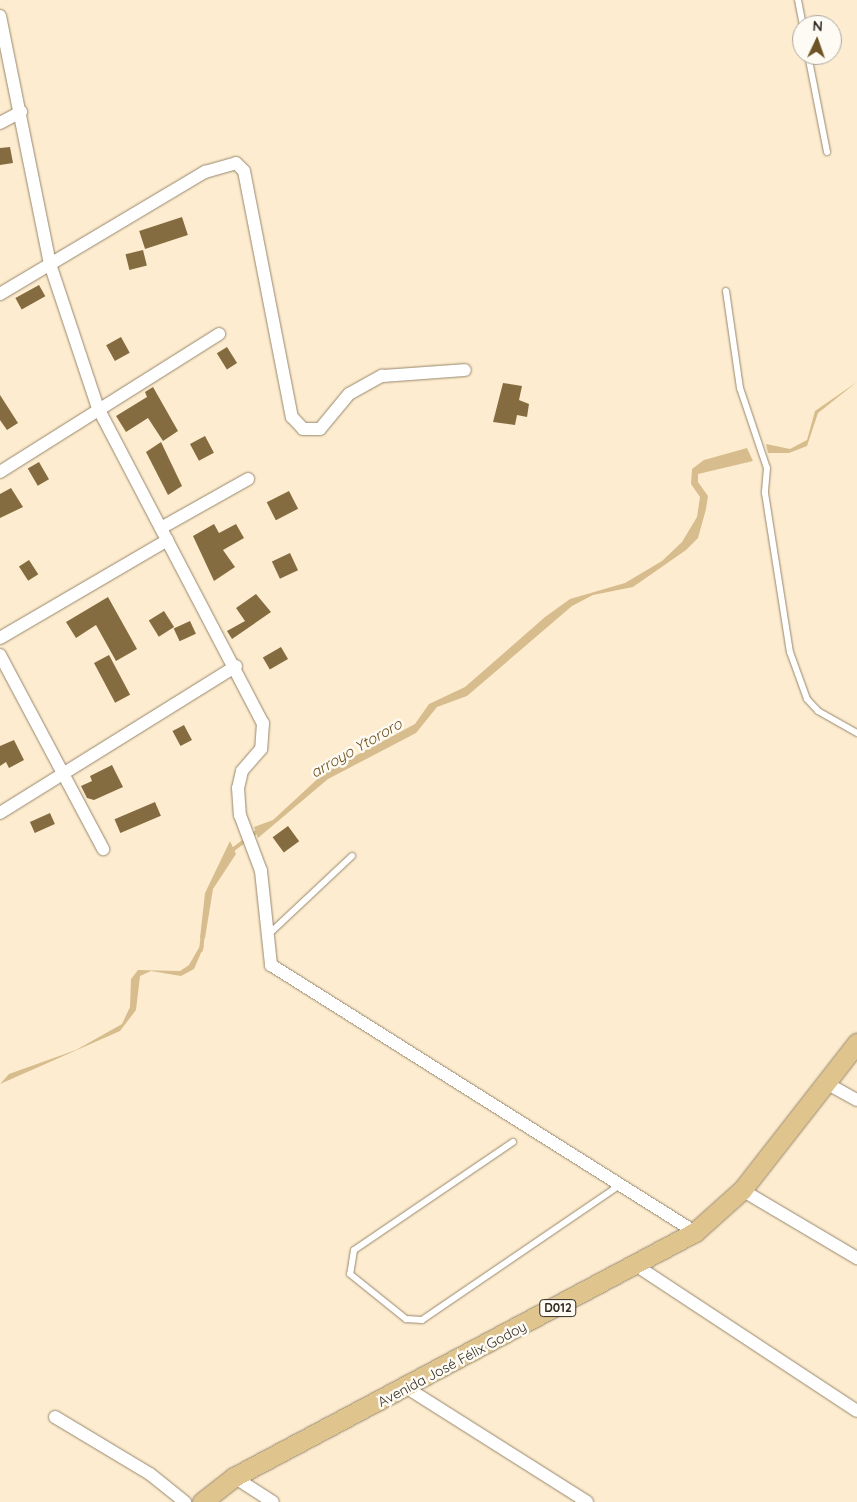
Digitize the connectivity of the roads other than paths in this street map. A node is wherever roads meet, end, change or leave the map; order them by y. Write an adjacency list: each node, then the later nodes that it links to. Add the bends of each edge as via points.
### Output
1 (798, 0): 2 (lane)
2 (801, 15)
3 (0, 16): 5 (street)
4 (810, 65): 7 (lane)
5 (21, 112): 6 (street); 8 (street)
6 (0, 123)
7 (827, 152)
8 (50, 264): 10 (street); 12 (street, via 205,172 236,163 244,171 292,417 303,429 320,429 349,394 382,376); 13 (street)
9 (726, 291): 21 (lane, via 740,388 765,464 765,492 790,652 807,699 818,711)
10 (0, 294)
11 (219, 334): 13 (street)
12 (465, 370)
13 (98, 408): 14 (street); 16 (street)
14 (0, 472)
15 (248, 478): 16 (street)
16 (161, 528): 17 (street)
17 (168, 540): 18 (street); 20 (street)
18 (0, 638)
19 (0, 655): 22 (street)
20 (236, 666): 22 (street); 26 (street, via 265,736 262,749 240,780 242,820 261,871)
21 (857, 733)
22 (65, 771): 23 (street); 24 (street)
23 (0, 813)
24 (103, 849)
25 (352, 856): 26 (lane)
26 (268, 935): 31 (street, via 271,965)
27 (857, 1043): 28 (main road, Avenida José Félix Godoy / D012)
28 (826, 1083): 29 (street); 32 (main road, Avenida José Félix Godoy / D012)
29 (857, 1100)
30 (513, 1142): 31 (lane, via 354,1250 350,1274 406,1320 422,1320)
31 (620, 1185): 33 (street)
32 (742, 1190): 33 (main road, Avenida José Félix Godoy / D012); 34 (street)
33 (695, 1232): 35 (main road, Avenida José Félix Godoy / D012)
34 (857, 1258)
35 (637, 1266): 36 (main road, Avenida José Félix Godoy / D012); 37 (street)
36 (407, 1388): 39 (main road, Avenida José Félix Godoy / D012); 43 (street)
37 (857, 1411)
38 (54, 1417): 40 (street, via 150,1474)
39 (234, 1477): 41 (main road, Avenida José Félix Godoy / D012); 42 (street)
40 (185, 1502)
41 (202, 1502)
42 (273, 1502)
43 (587, 1502)

